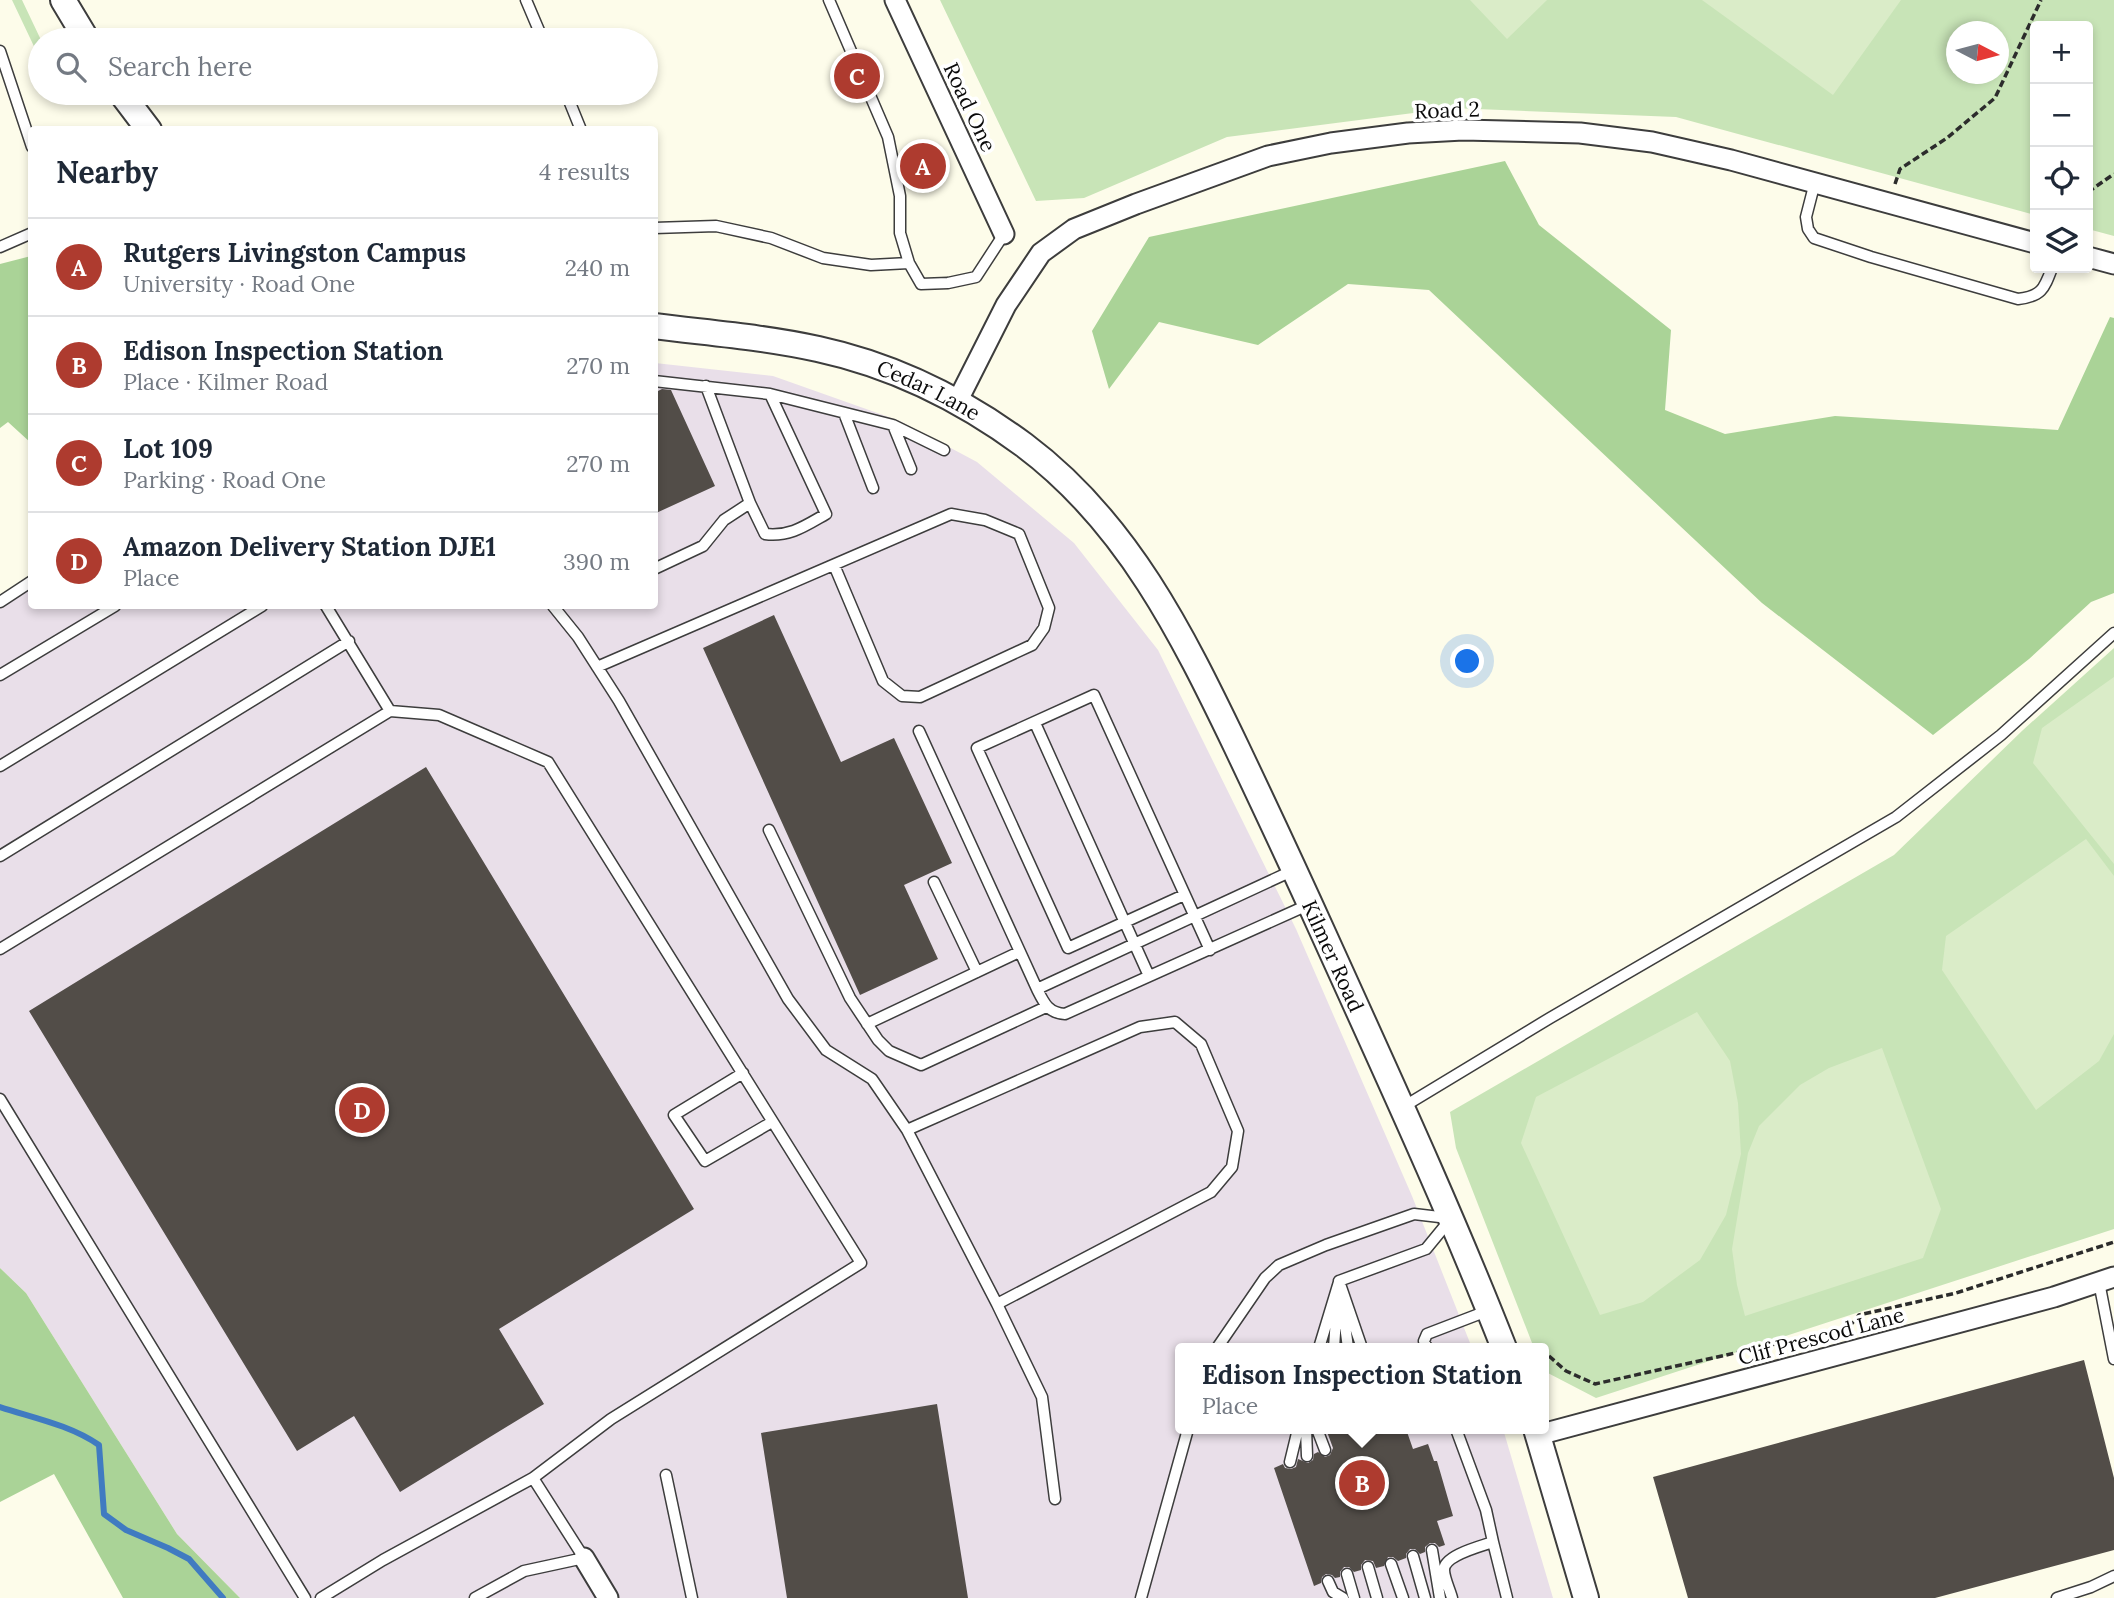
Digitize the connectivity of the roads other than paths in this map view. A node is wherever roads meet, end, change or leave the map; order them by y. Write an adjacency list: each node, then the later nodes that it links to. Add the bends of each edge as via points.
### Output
1 (63, 0): 5 (street)
2 (526, 0): 6 (lane)
3 (829, 0): 20 (lane, via 888,137 900,196 900,233)
4 (895, 0): 15 (street, Road One)
5 (80, 28)
6 (538, 28)
7 (0, 51): 12 (lane)
8 (130, 105): 10 (street)
9 (571, 105): 11 (lane)
10 (146, 126)
11 (579, 126)
12 (28, 135)
13 (1815, 182): 17 (street, Road 2); 22 (lane, via 1806,218 1814,238 2018,299 2034,297); 27 (street, Road 2, via 1652,142 1580,133 1408,133 1268,156 1074,229 1041,253 1006,305)
14 (658, 228): 20 (lane, via 716,226 771,238 823,258 871,265)
15 (1004, 233): 20 (lane, via 976,276 921,284)
16 (28, 235): 18 (lane)
17 (2030, 242)
18 (0, 247)
19 (2093, 258): 21 (street)
20 (909, 263)
21 (2114, 264)
22 (2050, 273)
23 (658, 327): 27 (street, Cedar Lane, via 818,349 879,366)
24 (658, 381): 25 (lane)
25 (706, 386): 26 (lane); 33 (lane)
26 (770, 394): 28 (lane); 33 (lane, via 826,514 793,533 765,534)
27 (957, 402): 36 (street, Cedar Lane, via 1024,445 1071,485)
28 (844, 413): 29 (lane); 32 (lane)
29 (893, 425): 30 (lane); 31 (lane)
30 (944, 450)
31 (912, 469)
32 (873, 488)
33 (750, 503): 34 (lane, via 724,520 703,547)
34 (658, 564)
35 (834, 565): 35 (lane, via 951,514 985,520 1018,534 1049,608 1044,628 1032,645 920,697 902,696 883,681); 45 (lane)
36 (1141, 571): 53 (street, Kilmer Road, via 1185,643)
37 (28, 584): 38 (lane)
38 (0, 602)
39 (110, 609): 46 (lane)
40 (257, 609): 50 (lane)
41 (328, 609): 44 (lane)
42 (555, 609): 45 (lane)
43 (2114, 633): 70 (lane, via 2001,736 1896,817)
44 (349, 641): 47 (lane); 52 (lane)
45 (597, 667): 72 (lane, via 788,999 826,1050 872,1079)
46 (0, 675)
47 (390, 711): 60 (lane); 68 (lane, via 439,715 548,762)
48 (1035, 723): 55 (lane, via 1094,695); 58 (lane); 58 (lane, via 977,748 1068,948)
49 (919, 731): 62 (lane)
50 (0, 766)
51 (769, 830): 67 (lane)
52 (0, 856)
53 (1295, 869): 56 (street, Kilmer Road); 57 (lane)
54 (934, 882): 63 (lane)
55 (1184, 895): 57 (lane); 58 (lane)
56 (1310, 904): 61 (lane); 70 (street, Kilmer Road)
57 (1195, 917): 59 (lane); 61 (lane)
58 (1124, 922): 59 (lane)
59 (1134, 943): 64 (lane); 65 (lane)
60 (0, 949)
61 (1210, 950): 64 (lane)
62 (1019, 952): 63 (lane); 65 (lane)
63 (977, 972): 67 (lane)
64 (1149, 976): 66 (lane, via 1065,1014)
65 (1037, 989): 66 (lane)
66 (1046, 1007): 67 (lane, via 921,1065 890,1051)
67 (867, 1024)
68 (743, 1073): 71 (lane); 71 (lane, via 674,1115 705,1161)
69 (0, 1099): 108 (lane)
70 (1402, 1107): 73 (street, Kilmer Road)
71 (772, 1122): 97 (lane, via 861,1263 611,1419)
72 (907, 1130): 76 (lane); 76 (lane, via 1140,1027 1175,1022 1201,1044 1238,1131 1232,1167 1211,1192)
73 (1452, 1218): 75 (lane, via 1426,1249); 77 (street, Kilmer Road); 78 (lane, via 1414,1214 1279,1265)
74 (2107, 1279): 85 (lane); 86 (street, Clif Prescod Lane, via 2054,1297)
75 (1339, 1281): 79 (lane); 80 (lane); 81 (lane); 82 (lane)
76 (997, 1304): 98 (lane, via 1042,1398)
77 (1489, 1310): 83 (lane, via 1427,1334); 84 (street, Kilmer Road)
78 (1220, 1343)
79 (1320, 1343)
80 (1334, 1343)
81 (1348, 1343)
82 (1360, 1343)
83 (1425, 1343)
84 (1502, 1343)
85 (2114, 1359)
86 (1549, 1429)
87 (1187, 1434): 113 (lane)
88 (1297, 1434): 95 (lane)
89 (1306, 1434): 94 (lane)
90 (1319, 1434): 93 (lane)
91 (1458, 1434): 99 (lane)
92 (1538, 1434): 122 (street)
93 (1325, 1450)
94 (1307, 1456)
95 (1290, 1462)
96 (666, 1475): 112 (lane)
97 (533, 1478): 102 (lane); 109 (lane)
98 (1055, 1499)
99 (1493, 1542): 120 (lane, via 1447,1562 1444,1569); 121 (lane)
100 (1432, 1550): 119 (lane)
101 (1413, 1556): 118 (lane)
102 (584, 1558): 110 (lane, via 524,1571); 111 (street)
103 (1391, 1563): 117 (lane)
104 (1368, 1567): 116 (lane)
105 (1347, 1574): 115 (lane)
106 (2114, 1576): 123 (lane)
107 (1328, 1581): 114 (lane, via 1333,1592)
108 (305, 1598)
109 (321, 1598)
110 (475, 1598)
111 (608, 1598)
112 (692, 1598)
113 (1142, 1598)
114 (1343, 1598)
115 (1354, 1598)
116 (1377, 1598)
117 (1403, 1598)
118 (1425, 1598)
119 (1440, 1598)
120 (1452, 1598)
121 (1507, 1598)
122 (1586, 1598)
123 (2057, 1598)

